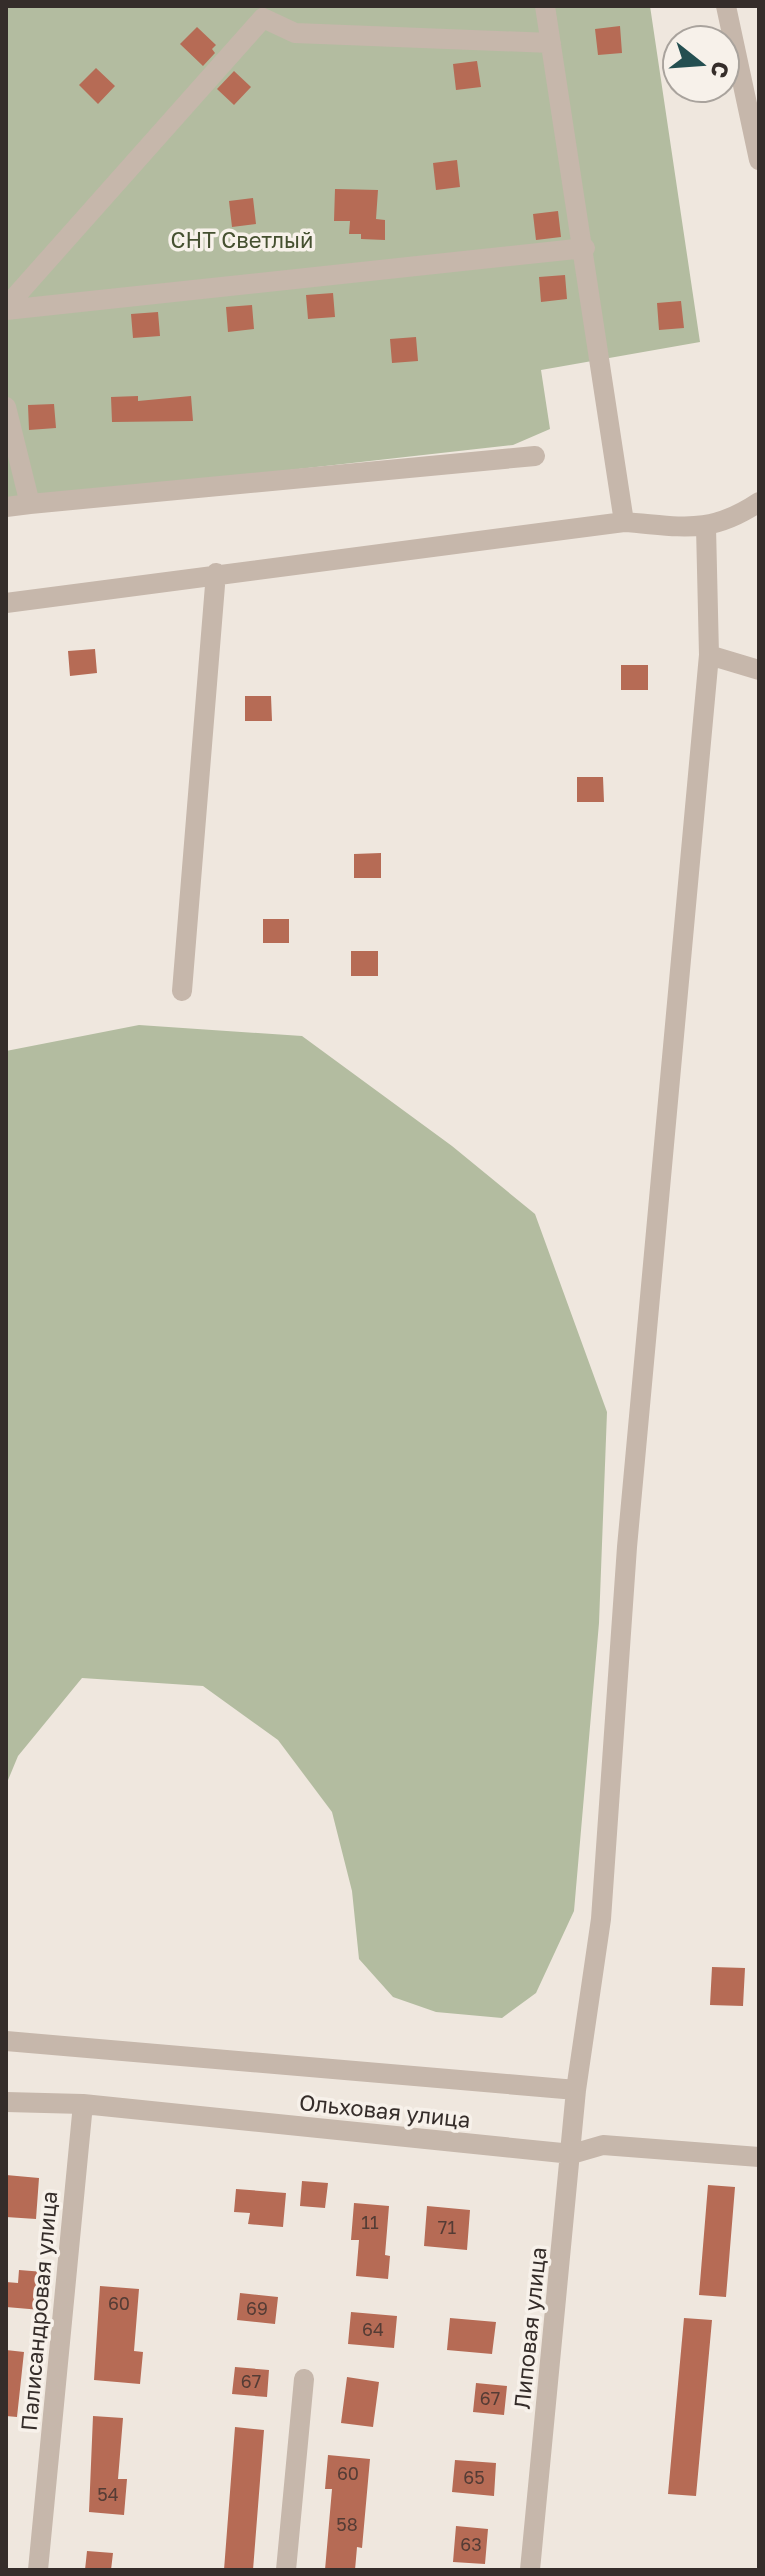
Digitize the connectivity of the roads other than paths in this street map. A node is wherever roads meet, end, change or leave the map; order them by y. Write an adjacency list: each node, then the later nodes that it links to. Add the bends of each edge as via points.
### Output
1 (545, 6): 4 (street)
2 (726, 6): 5 (street)
3 (267, 12): 4 (street, via 295,33); 7 (street)
4 (551, 43): 6 (street)
5 (759, 160)
6 (585, 248): 7 (street); 13 (street)
7 (6, 309)
8 (6, 407): 11 (street)
9 (535, 456): 11 (street)
10 (759, 502): 14 (street, via 739,516)
11 (30, 504): 12 (street)
12 (6, 507)
13 (624, 522): 14 (street); 15 (street)
14 (706, 527): 17 (street, Липовая улица)
15 (216, 573): 16 (street); 19 (street)
16 (6, 603)
17 (709, 655): 18 (street); 21 (street, Липовая улица, via 627,1547 601,1919)
18 (759, 670)
19 (182, 991)
20 (6, 2041): 21 (street)
21 (576, 2090): 24 (street, Липовая улица)
22 (6, 2102): 23 (street, Ольховая улица)
23 (83, 2104): 24 (street, Ольховая улица); 27 (street, Палисандровая улица)
24 (572, 2154): 25 (street, Ольховая улица, via 603,2145); 29 (street, Липовая улица)
25 (759, 2157)
26 (304, 2379): 28 (street)
27 (38, 2570)
28 (286, 2570)
29 (530, 2570)

